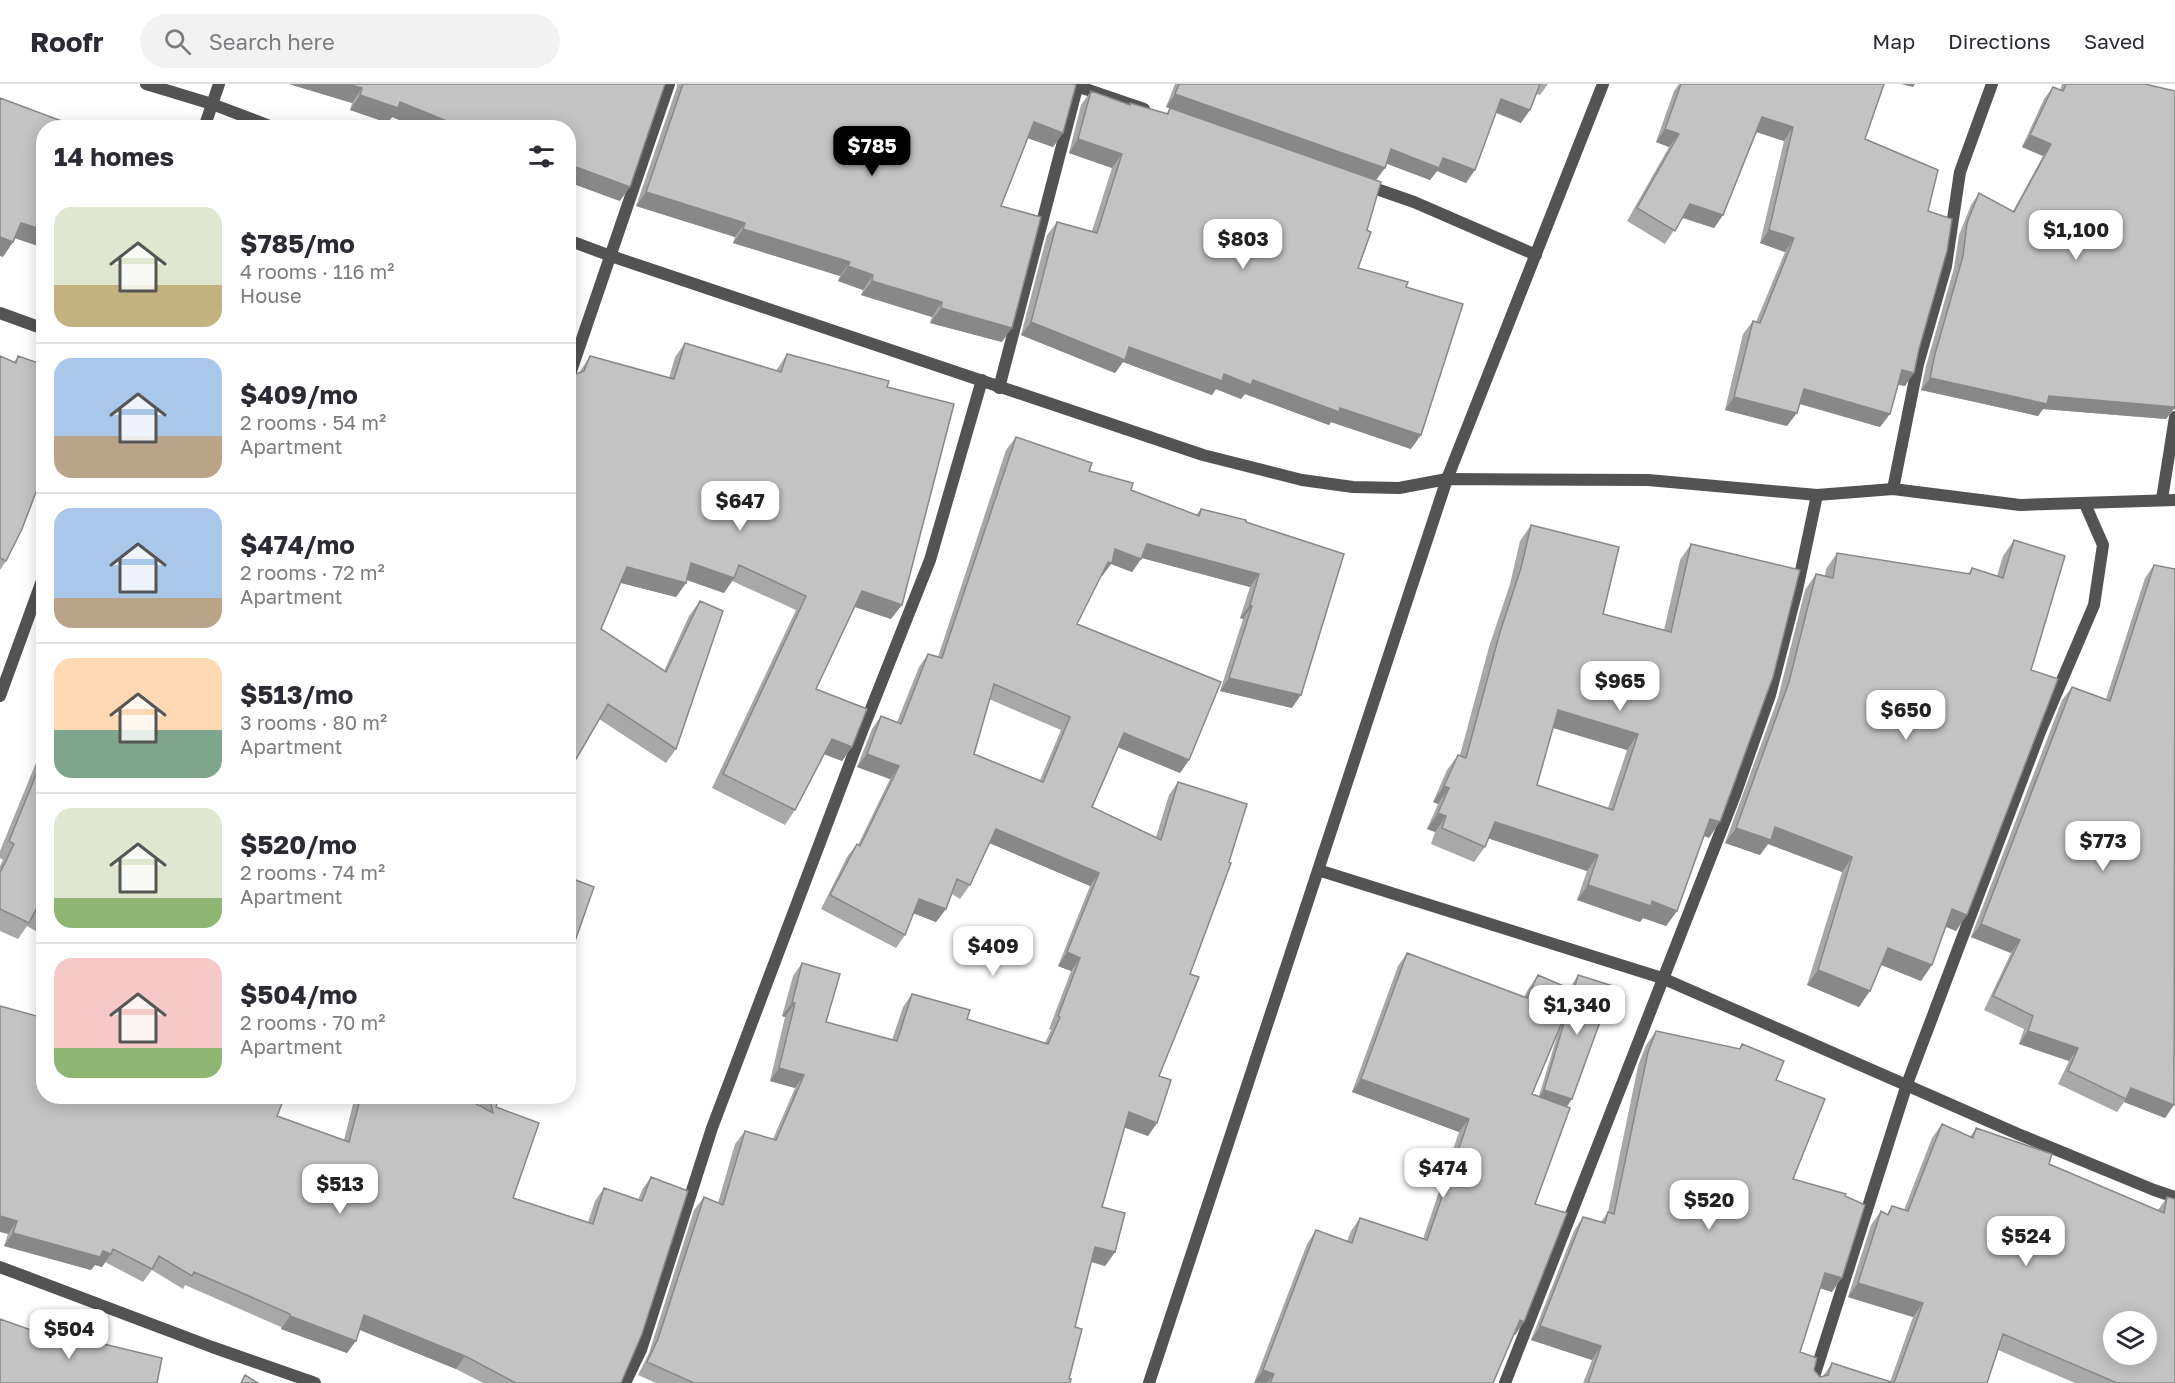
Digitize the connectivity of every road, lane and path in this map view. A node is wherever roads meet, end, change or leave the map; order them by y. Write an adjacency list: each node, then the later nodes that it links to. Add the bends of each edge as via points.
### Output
1 (146, 84): 7 (street)
2 (219, 84): 7 (street)
3 (669, 84): 14 (street)
4 (1603, 84): 13 (street)
5 (1992, 84): 22 (street, via 1960,172 1946,266 1918,364)
6 (1075, 85): 8 (street); 19 (street)
7 (212, 104): 9 (street); 10 (street)
8 (1156, 112)
9 (207, 120)
10 (254, 120)
11 (1358, 183): 13 (street, via 1414,202)
12 (576, 243): 14 (street)
13 (1536, 255): 21 (street)
14 (611, 256): 17 (street); 18 (street)
15 (0, 314): 16 (street)
16 (36, 326)
17 (576, 357)
18 (982, 381): 19 (street); 35 (street, via 930,560 712,1128 641,1350)
19 (999, 388): 21 (street, via 1203,455 1302,480 1399,488)
20 (2175, 417): 24 (street)
21 (1447, 479): 23 (street, via 1647,480); 29 (street)
22 (1893, 489): 23 (street); 26 (street, via 2020,505)
23 (1817, 495): 30 (street, via 1770,695)
24 (2162, 500): 25 (street); 26 (street)
25 (2175, 500)
26 (2085, 504): 31 (street, via 2103,545 2094,605 2040,732)
27 (36, 597): 28 (street)
28 (0, 696)
29 (1318, 870): 30 (street); 36 (street)
30 (1662, 978): 31 (street); 37 (street)
31 (1907, 1084): 32 (street); 38 (street)
32 (2175, 1197)
33 (0, 1267): 34 (street)
34 (315, 1383)
35 (625, 1383)
36 (1149, 1383)
37 (1505, 1383)
38 (1812, 1383)

